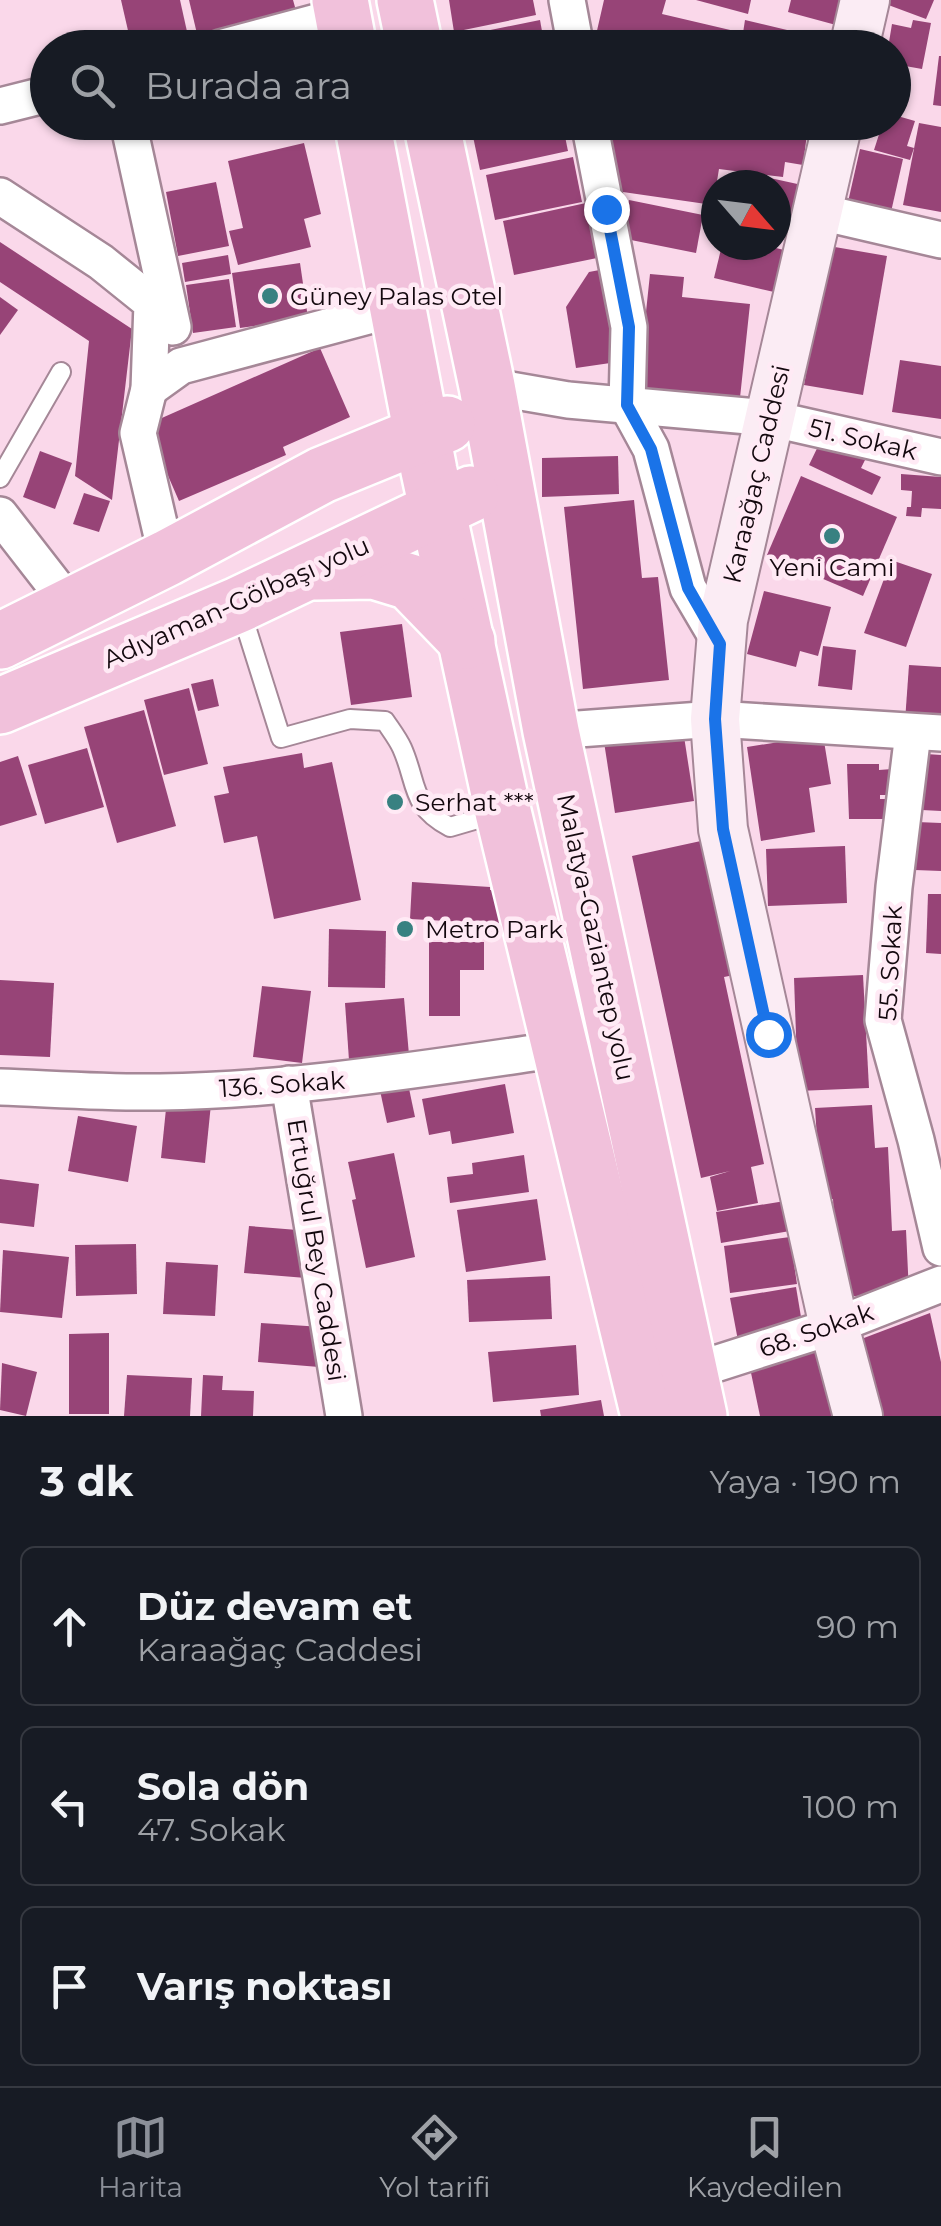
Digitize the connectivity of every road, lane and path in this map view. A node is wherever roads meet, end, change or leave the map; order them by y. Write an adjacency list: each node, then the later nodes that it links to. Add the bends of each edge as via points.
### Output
1 (405, 0): 6 (highway)
2 (567, 0): 7 (street)
3 (865, 0): 8 (street)
4 (344, 21): 5 (street)
5 (303, 30)
6 (411, 30)
7 (573, 30)
8 (858, 30)
9 (30, 98): 10 (street)
10 (0, 106)
11 (132, 140): 20 (street)
12 (366, 140): 19 (highway)
13 (435, 140): 22 (highway)
14 (593, 140): 24 (street, via 629,327)
15 (834, 140): 17 (street, Karaağaç Caddesi)
16 (0, 196): 23 (street, via 152,303)
17 (816, 211): 18 (street); 25 (street, Karaağaç Caddesi)
18 (941, 240)
19 (402, 326): 20 (street); 27 (highway); 28 (highway, via 381,418)
20 (181, 366): 23 (street)
21 (61, 372): 29 (lane)
22 (488, 386): 24 (street, 51. Sokak); 27 (highway)
23 (148, 389): 31 (street, via 138,433)
24 (627, 405): 25 (street, 51. Sokak); 37 (street, via 651,449 688,588)
25 (768, 418): 26 (street, 51. Sokak); 37 (street, Karaağaç Caddesi)
26 (941, 457)
27 (451, 465): 28 (highway); 32 (highway, Adıyaman-Gölbaşı yolu); 36 (highway); 40 (highway, Malatya-Gaziantep yolu)
28 (322, 475): 31 (highway)
29 (0, 478)
30 (0, 515): 33 (street)
31 (167, 558): 33 (highway)
32 (307, 572): 34 (highway, Adıyaman-Gölbaşı yolu); 36 (highway, via 374,571 410,582)
33 (70, 605): 35 (highway)
34 (238, 605): 38 (highway, Adıyaman-Gölbaşı yolu); 42 (lane, via 281,738 350,719 385,720 402,748 420,805 436,819 450,827)
35 (0, 641)
36 (467, 642): 42 (highway)
37 (720, 644): 39 (street, Karaağaç Caddesi)
38 (0, 706)
39 (715, 719): 40 (street); 41 (street); 48 (street, Karaağaç Caddesi, via 723,829)
40 (551, 731): 49 (highway, Malatya-Gaziantep yolu)
41 (927, 733): 46 (street, 55. Sokak, via 894,887 882,1020)
42 (503, 812): 43 (highway)
43 (562, 1049): 44 (street, 136. Sokak); 51 (highway)
44 (289, 1084): 45 (street, 136. Sokak, via 160,1092); 50 (street, Ertuğrul Bey Caddesi)
45 (0, 1087)
46 (941, 1248)
47 (941, 1284): 48 (street, 68. Sokak)
48 (834, 1326): 49 (street, 68. Sokak); 52 (street, Karaağaç Caddesi)
49 (695, 1394)
50 (344, 1416)
51 (649, 1416)
52 (858, 1416)

